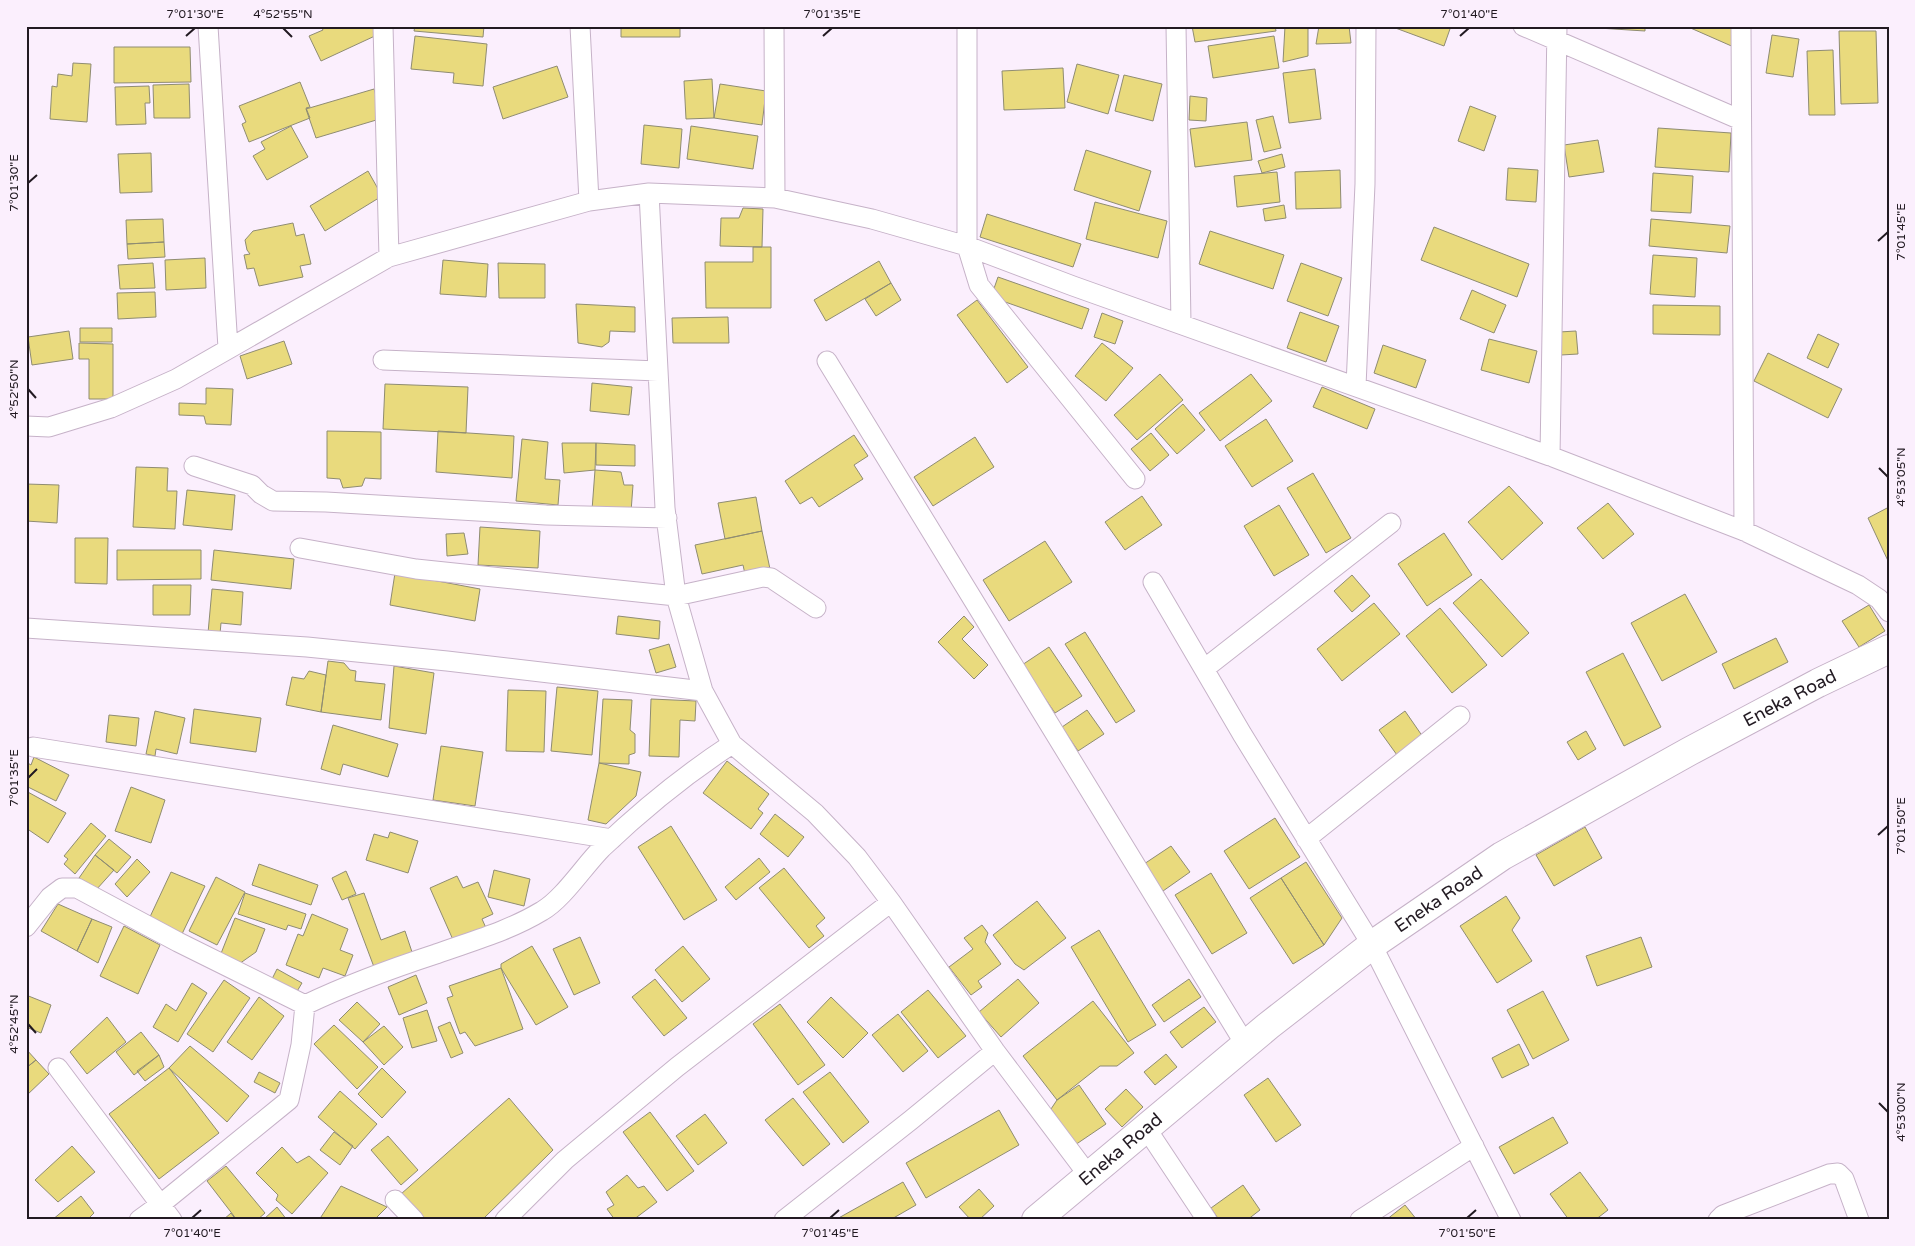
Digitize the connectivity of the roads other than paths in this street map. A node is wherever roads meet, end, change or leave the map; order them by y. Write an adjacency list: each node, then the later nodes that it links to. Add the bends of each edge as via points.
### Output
1 (208, 26): 18 (street)
2 (383, 26): 16 (street)
3 (580, 26): 14 (street)
4 (774, 26): 13 (street)
5 (967, 26): 15 (street)
6 (1176, 26): 17 (street)
7 (1366, 26): 22 (street, via 1365,184)
8 (1523, 26): 10 (street)
9 (1741, 26): 11 (street)
10 (1557, 33): 11 (street); 24 (street)
11 (1741, 120): 29 (street)
12 (649, 193): 13 (street); 14 (street); 21 (street)
13 (775, 198): 15 (street, via 872,219)
14 (588, 201): 16 (street)
15 (967, 246): 17 (street); 26 (street, via 979,285)
16 (389, 257): 18 (street)
17 (1181, 324): 22 (street)
18 (228, 348): 23 (street, via 176,379 111,408 49,427)
19 (383, 360): 21 (street)
20 (828, 360): 48 (street)
21 (658, 371): 27 (street)
22 (1356, 386): 24 (street)
23 (26, 426)
24 (1550, 456): 29 (street)
25 (194, 466): 27 (street, via 252,485 273,501)
26 (1135, 479)
27 (667, 518): 32 (street)
28 (1391, 523): 37 (street)
29 (1744, 531): 34 (street, via 1858,585 1879,599)
30 (300, 548): 32 (street, via 416,569)
31 (1153, 582): 37 (street)
32 (676, 596): 33 (street, via 763,577 771,578); 38 (street)
33 (816, 608)
34 (1889, 612)
35 (26, 628): 38 (street, via 316,648)
36 (1889, 649): 46 (main road, Eneka Road, via 1690,751 1502,856)
37 (1204, 669): 42 (street)
38 (703, 691): 40 (street)
39 (1460, 716): 42 (street)
40 (732, 744): 43 (street, via 689,772); 44 (street, via 816,813 857,857)
41 (33, 746): 43 (street)
42 (1306, 838): 46 (street)
43 (612, 839): 47 (street, via 563,892 535,915 509,929 348,984)
44 (891, 902): 49 (street); 59 (street, via 677,1067 565,1160)
45 (26, 927): 47 (street, via 50,897 62,888 77,888)
46 (1372, 945): 48 (main road, Eneka Road); 52 (street)
47 (305, 1005): 55 (street, via 301,1045 289,1100)
48 (1246, 1044): 51 (main road, Eneka Road)
49 (994, 1051): 53 (street); 60 (street)
50 (58, 1068): 55 (street)
51 (1146, 1128): 53 (main road, Eneka Road); 62 (street)
52 (1474, 1146): 63 (street); 64 (street)
53 (1088, 1176): 61 (main road, Eneka Road)
54 (395, 1200): 58 (street)
55 (161, 1204): 56 (street); 57 (street)
56 (139, 1220)
57 (172, 1220)
58 (414, 1220)
59 (505, 1220)
60 (784, 1220)
61 (1036, 1220)
62 (1207, 1220)
63 (1360, 1220)
64 (1511, 1220)
65 (1718, 1220): 66 (street, via 1723,1215 1820,1177 1838,1173 1844,1179)
66 (1859, 1220)

